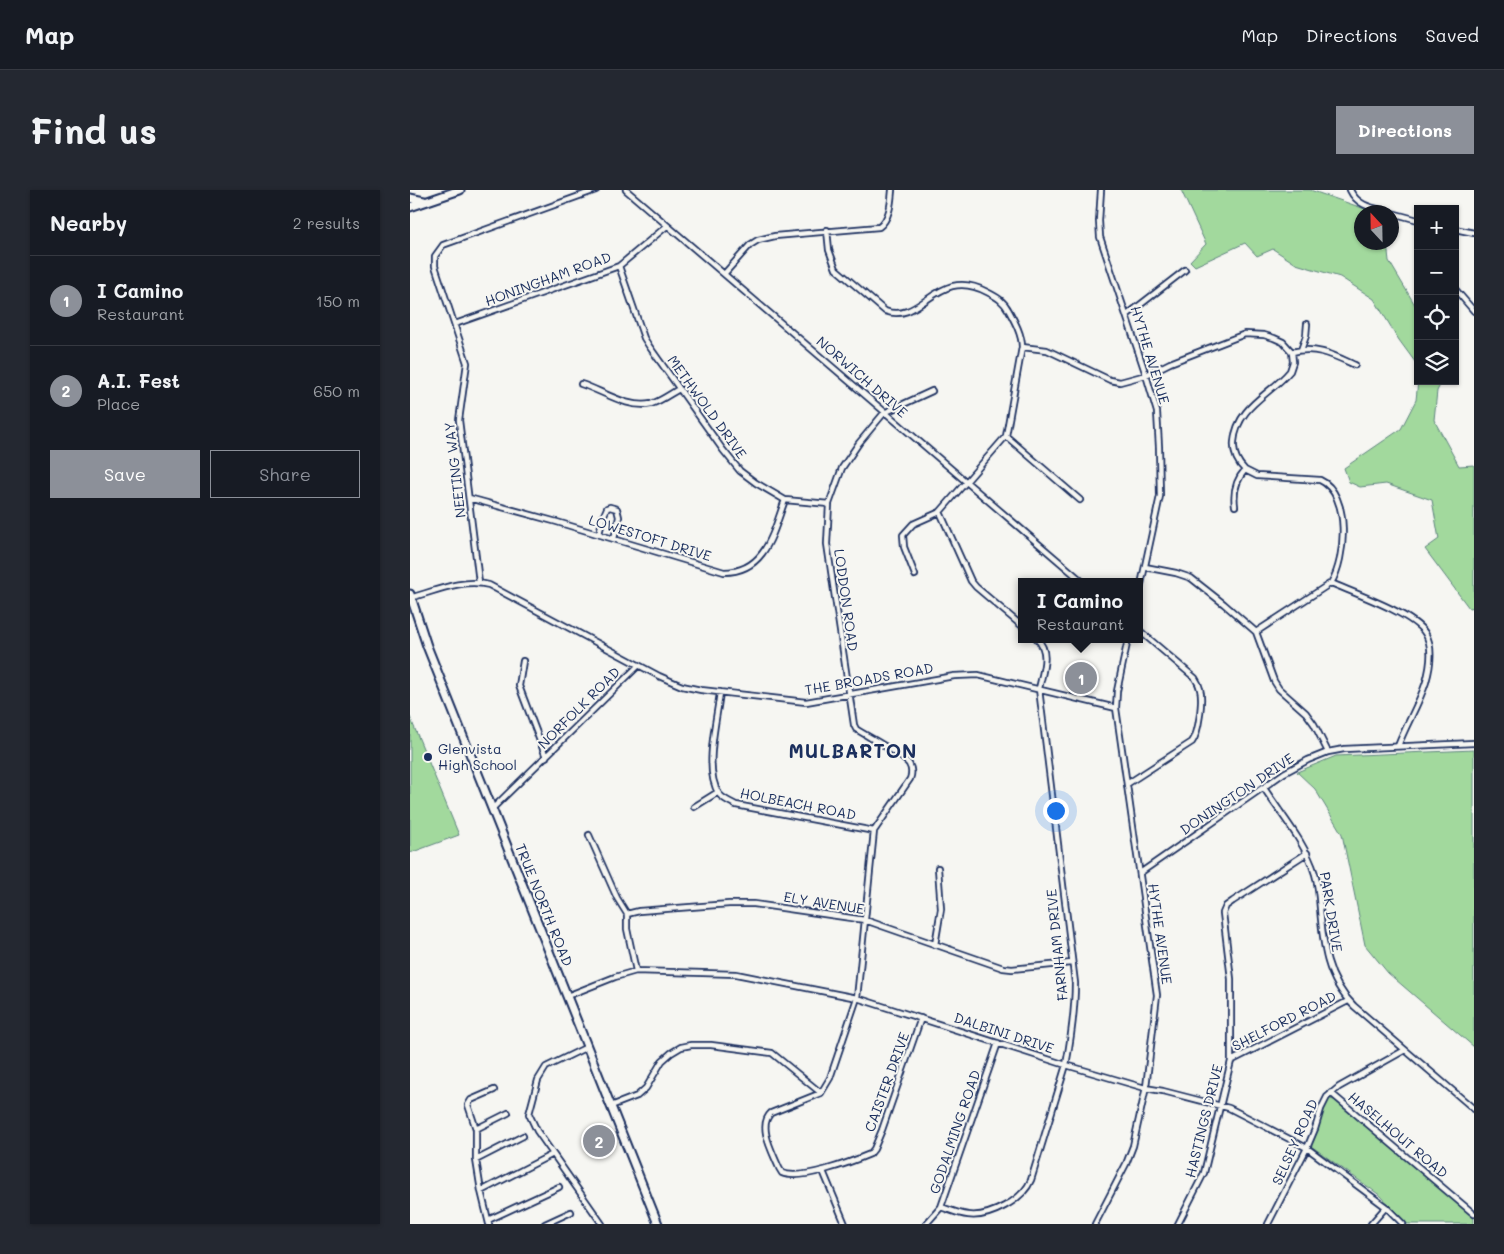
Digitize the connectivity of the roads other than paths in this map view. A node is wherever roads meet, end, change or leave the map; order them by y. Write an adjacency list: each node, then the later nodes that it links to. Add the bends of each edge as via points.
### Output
1 (460, 190): 8 (main road)
2 (596, 190): 23 (street, NEETING WAY, via 443,245 435,256 436,271)
3 (626, 190): 13 (street, NORWICH DRIVE)
4 (892, 190): 14 (street, via 888,214 881,226)
5 (1101, 190): 22 (street, HYTHE AVENUE, via 1100,236)
6 (1350, 190): 9 (street)
7 (410, 198): 8 (main road)
8 (424, 201): 10 (main road)
9 (1365, 205)
10 (410, 207)
11 (1399, 215): 12 (street)
12 (1414, 219)
13 (667, 226): 17 (street, HONINGHAM ROAD); 19 (street, NORWICH DRIVE)
14 (827, 230): 19 (street, via 758,240); 25 (street, via 829,250 836,269 885,311 893,314 905,312 949,286 970,284 1004,303 1020,335)
15 (1459, 230): 16 (street)
16 (1474, 233)
17 (619, 266): 23 (street, HONINGHAM ROAD); 31 (street, METHWOLD DRIVE, via 644,338)
18 (1185, 270): 22 (street)
19 (725, 273): 33 (street, NORWICH DRIVE)
20 (1459, 293): 21 (street)
21 (1474, 310)
22 (1126, 316): 29 (street, HYTHE AVENUE)
23 (455, 324): 37 (street, NEETING WAY, via 467,363 459,420)
24 (1307, 324): 26 (street)
25 (1022, 347): 29 (street, via 1047,350 1110,380 1120,382); 34 (street)
26 (1301, 350): 27 (street); 28 (street, via 1317,351)
27 (1292, 352): 29 (street, via 1274,338 1245,334); 35 (street, via 1290,370 1246,410 1236,429 1234,452)
28 (1354, 365)
29 (1146, 375): 45 (street, HYTHE AVENUE, via 1157,412 1161,482)
30 (581, 384): 31 (street, via 638,405 657,402)
31 (679, 389): 38 (street, METHWOLD DRIVE, via 732,462 756,483)
32 (932, 391): 33 (street, LODDON ROAD)
33 (884, 413): 36 (street, NORWICH DRIVE); 40 (street, LODDON ROAD, via 842,468)
34 (1006, 436): 36 (street); 39 (street)
35 (1245, 470): 41 (street, via 1237,482); 50 (street, via 1257,476 1315,479 1331,487 1342,514 1341,555)
36 (967, 482): 42 (street); 47 (street, NORWICH DRIVE)
37 (470, 498): 43 (street, LOWESTOFT DRIVE); 49 (street, NEETING WAY)
38 (785, 500): 40 (street, METHWOLD DRIVE); 44 (street, LOWESTOFT DRIVE, via 763,554 744,569 734,572 724,572)
39 (1080, 500)
40 (829, 504): 62 (street, LODDON ROAD, via 827,544)
41 (1234, 506)
42 (940, 512): 46 (street, via 913,524 903,535); 53 (street, via 976,587)
43 (599, 534): 44 (street, LOWESTOFT DRIVE); 44 (street, via 605,512 614,508 619,517)
44 (614, 539)
45 (1145, 567): 48 (street, HYTHE AVENUE); 54 (street, via 1191,578)
46 (915, 575)
47 (1078, 578)
48 (1142, 578)
49 (479, 582): 52 (street); 59 (street, THE BROADS ROAD)
50 (1331, 583): 54 (street); 65 (street, via 1398,613 1426,635 1430,655 1428,674)
51 (410, 594): 52 (main road, TRUE NORTH ROAD)
52 (410, 598): 72 (main road, TRUE NORTH ROAD)
53 (1018, 623)
54 (1256, 632): 66 (street, via 1274,681 1314,724)
55 (1143, 633): 68 (street, via 1195,678 1201,694 1197,730 1192,742)
56 (1041, 643): 60 (street, FARNHAM DRIVE, via 1046,652)
57 (1127, 643): 63 (street, HYTHE AVENUE)
58 (523, 661): 67 (street, via 519,686)
59 (638, 666): 61 (street, THE BROADS ROAD, via 682,686); 67 (street, NORFOLK ROAD)
60 (1039, 689): 62 (street, THE BROADS ROAD, via 967,674); 63 (street, THE BROADS ROAD); 81 (street, FARNHAM DRIVE)
61 (720, 692): 62 (street, THE BROADS ROAD, via 798,702); 70 (street, via 712,758)
62 (848, 695): 73 (street, LODDON ROAD, via 856,729 904,759 911,768 910,779)
63 (1116, 708): 68 (street, HYTHE AVENUE)
64 (1474, 743): 65 (street, DONINGTON DRIVE)
65 (1398, 746): 66 (street, DONINGTON DRIVE)
66 (1328, 752): 69 (street, DONINGTON DRIVE, via 1297,766)
67 (546, 757): 72 (street, NORFOLK ROAD)
68 (1127, 784): 77 (street, HYTHE AVENUE)
69 (1264, 788): 75 (street, PARK DRIVE); 77 (street, DONINGTON DRIVE)
70 (718, 792): 71 (street); 73 (street, HOLBEACH ROAD, via 736,805)
71 (694, 807)
72 (492, 809): 83 (main road, TRUE NORTH ROAD)
73 (874, 831): 79 (street, LODDON ROAD)
74 (589, 835): 78 (street, via 616,898)
75 (1307, 853): 85 (street, PARK DRIVE, via 1316,879 1324,950 1338,987); 90 (street, HASTINGS DRIVE, via 1232,901 1223,913 1231,979)
76 (938, 868): 80 (street, via 941,909)
77 (1140, 873): 92 (street, HYTHE AVENUE, via 1157,995)
78 (627, 914): 79 (street, ELY AVENUE, via 754,904); 82 (street)
79 (865, 920): 80 (street, ELY AVENUE); 84 (street, LODDON ROAD)
80 (935, 945): 81 (street, ELY AVENUE, via 1004,968)
81 (1072, 963): 91 (street, FARNHAM DRIVE, via 1075,1002)
82 (636, 971): 83 (street, DALBINI DRIVE); 84 (street, DALBINI DRIVE, via 736,974)
83 (567, 996): 88 (main road, TRUE NORTH ROAD)
84 (857, 998): 86 (street, DALBINI DRIVE); 94 (street, LODDON ROAD, via 830,1078)
85 (1348, 1001): 89 (street, PARK DRIVE); 90 (street, SHELFORD ROAD)
86 (921, 1018): 87 (street, DALBINI DRIVE); 105 (street, CAISTER DRIVE, via 874,1149 863,1157)
87 (998, 1043): 91 (street, DALBINI DRIVE); 108 (street, GODALMING ROAD)
88 (587, 1047): 96 (main road, TRUE NORTH ROAD); 103 (street, via 546,1066 534,1092 529,1114 531,1122)
89 (1405, 1050): 95 (street, SELSEY ROAD); 98 (street, PARK DRIVE)
90 (1231, 1061): 97 (street, HASTINGS DRIVE)
91 (1066, 1065): 92 (street, DALBINI DRIVE); 108 (street, FARNHAM DRIVE, via 1031,1180 1024,1192 1004,1206 979,1215)
92 (1145, 1088): 97 (street, DALBINI DRIVE); 118 (street, HYTHE AVENUE, via 1130,1155)
93 (494, 1090): 100 (street, via 469,1102)
94 (821, 1093): 96 (street, via 772,1053 690,1045 671,1052 637,1096); 105 (street, CAISTER DRIVE, via 771,1113 765,1122 779,1168 786,1174 798,1175)
95 (1331, 1093): 102 (street, SELSEY ROAD, via 1323,1105); 111 (street, HASELHOUT ROAD)
96 (611, 1106): 115 (main road, TRUE NORTH ROAD)
97 (1221, 1106): 102 (street, DALBINI DRIVE); 119 (street, HASTINGS DRIVE, via 1204,1173)
98 (1474, 1109)
99 (508, 1112): 100 (street)
100 (476, 1129): 104 (street)
101 (524, 1136): 104 (street)
102 (1307, 1148): 109 (street, DALBINI DRIVE); 120 (street, SELSEY ROAD)
103 (553, 1154): 107 (street); 114 (street)
104 (476, 1160): 107 (street)
105 (822, 1171): 116 (street)
106 (559, 1187): 112 (street)
107 (481, 1191): 112 (street)
108 (941, 1207): 117 (street, GODALMING ROAD)
109 (1386, 1207): 121 (street); 122 (street, DALBINI DRIVE)
110 (571, 1212): 113 (street)
111 (1474, 1214)
112 (489, 1222)
113 (545, 1224)
114 (602, 1224)
115 (658, 1224)
116 (845, 1224)
117 (926, 1224)
118 (1095, 1224)
119 (1178, 1224)
120 (1268, 1224)
121 (1372, 1224)
122 (1403, 1224)

